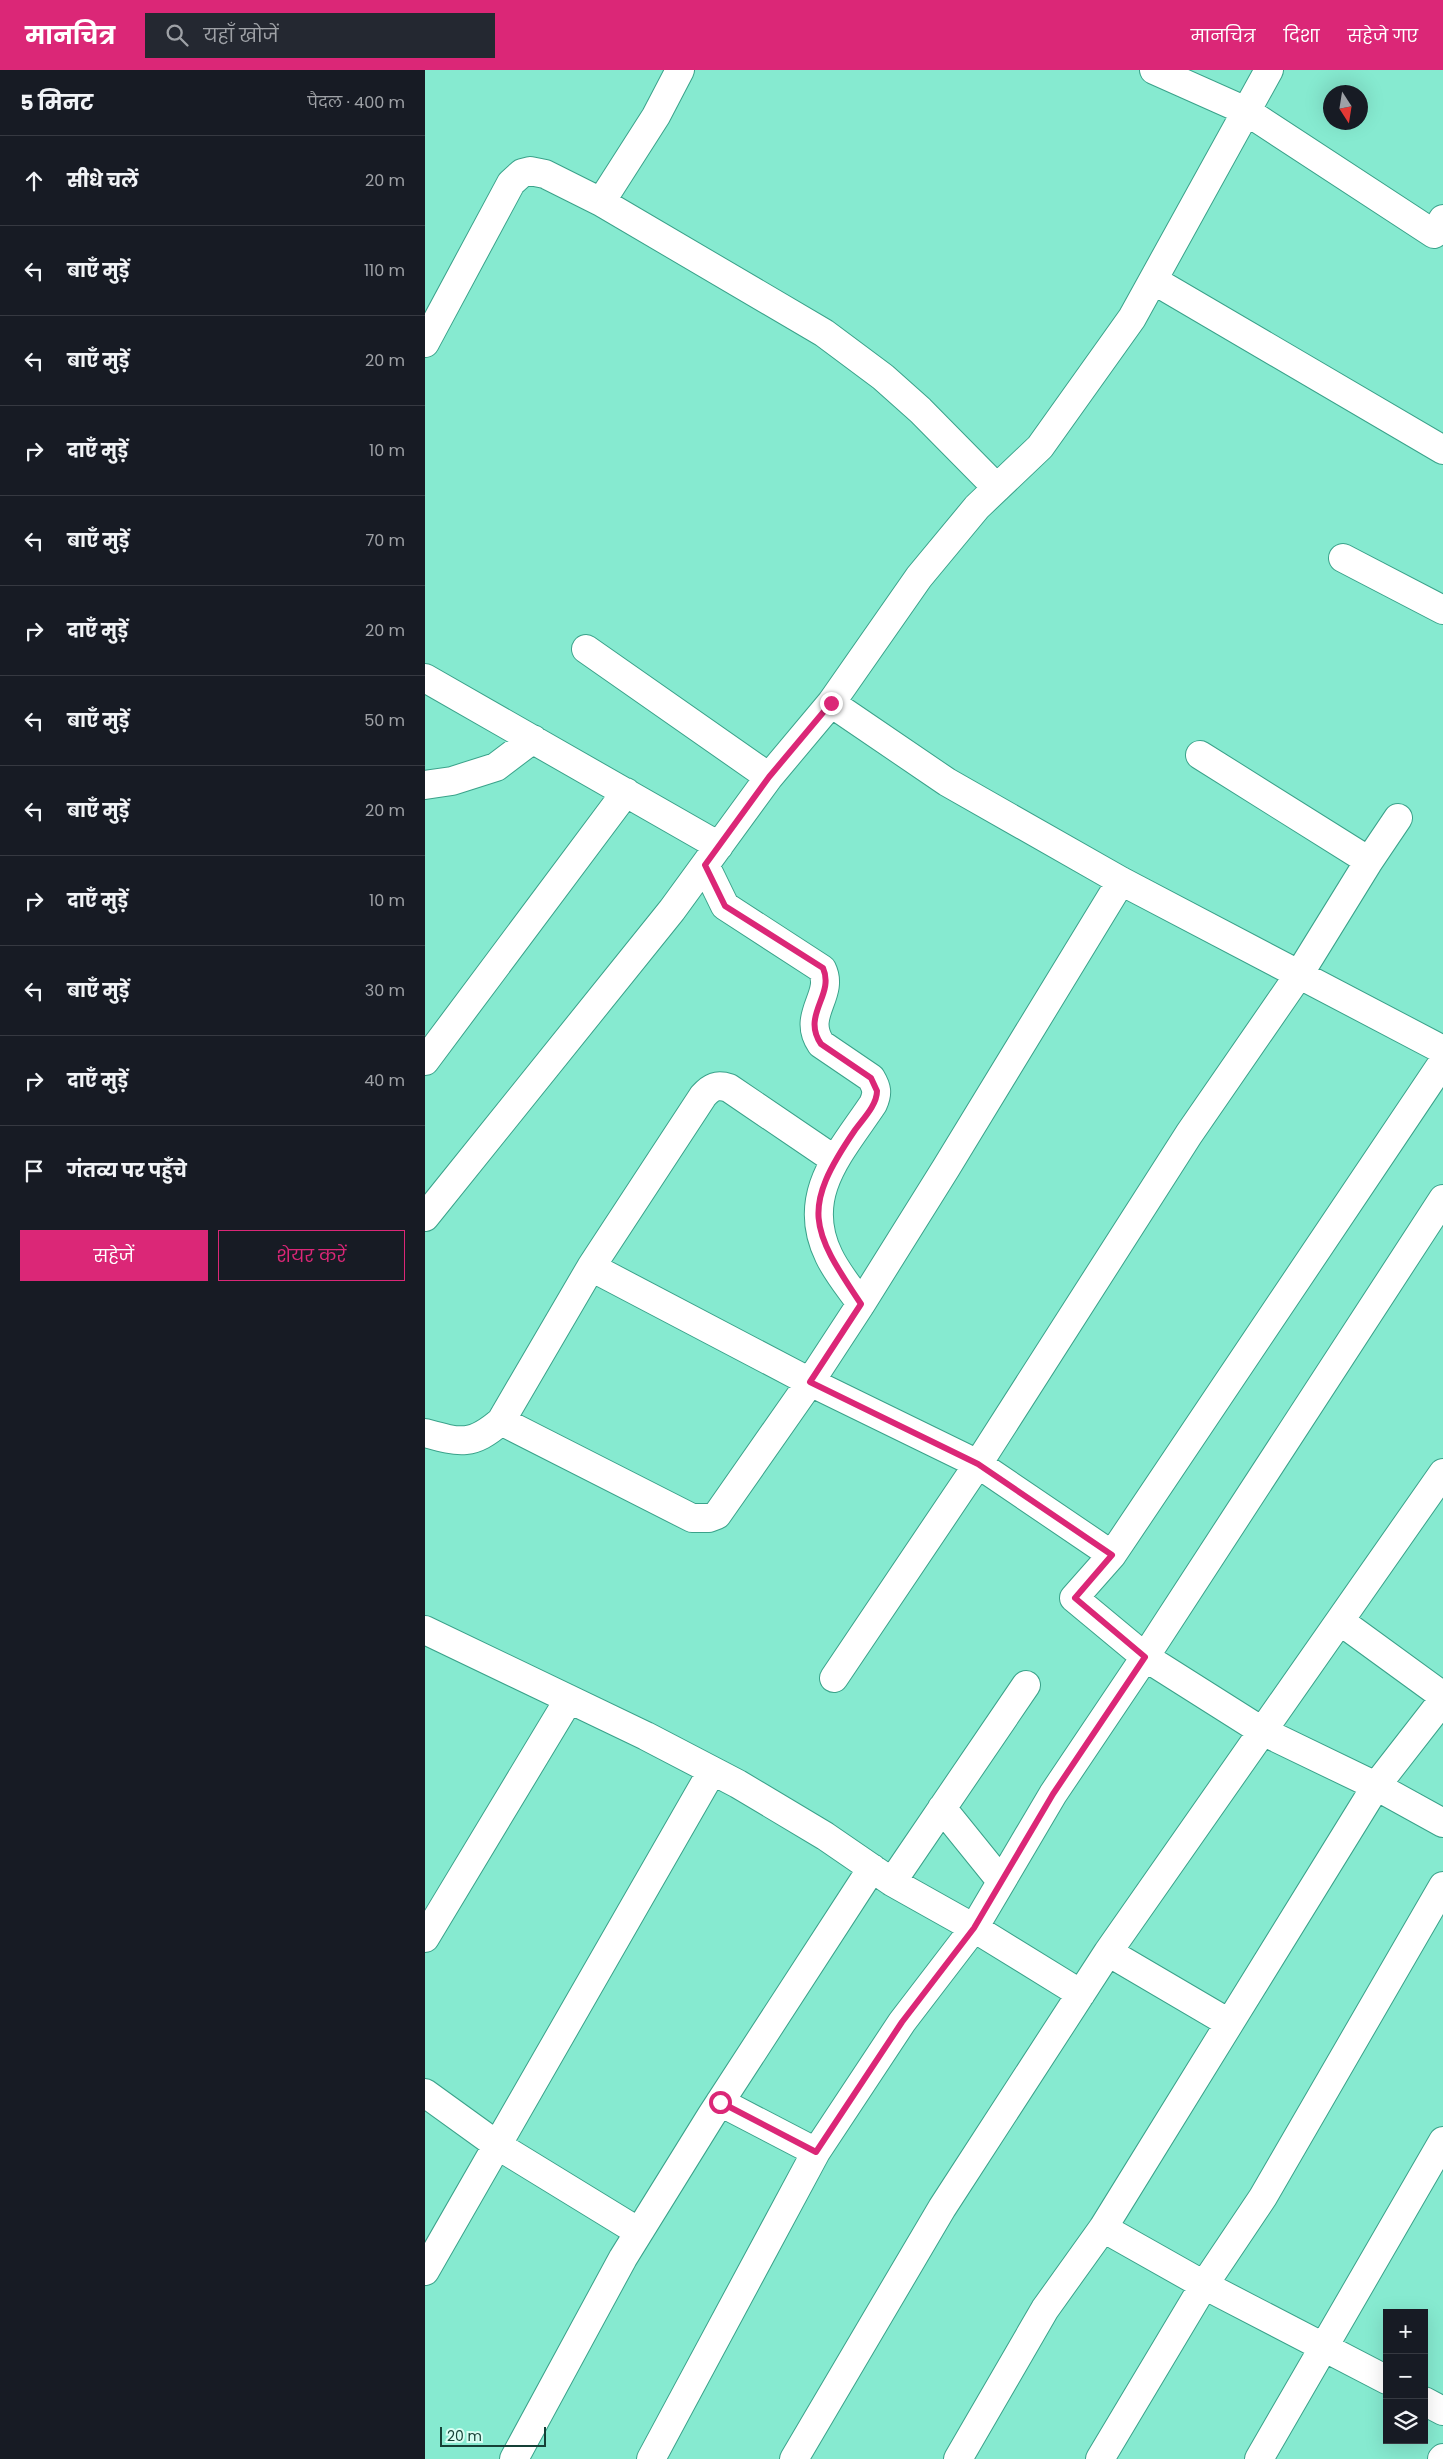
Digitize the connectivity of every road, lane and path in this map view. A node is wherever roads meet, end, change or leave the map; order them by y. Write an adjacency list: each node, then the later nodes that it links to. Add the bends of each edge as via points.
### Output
1 (680, 70): 5 (street, via 656,116)
2 (1153, 70): 4 (street)
3 (1269, 70): 4 (street)
4 (1246, 111): 6 (street, via 1434,234); 7 (street)
5 (601, 202): 8 (street, via 536,171 517,177); 10 (street, via 824,333 920,410)
6 (1443, 219)
7 (1153, 280): 9 (street); 10 (street, via 1132,318 1040,447)
8 (425, 343)
9 (1443, 450)
10 (997, 488): 15 (street, via 977,507 919,577)
11 (1343, 558): 12 (street)
12 (1443, 610)
13 (586, 649): 18 (street)
14 (425, 678): 16 (street)
15 (831, 703): 18 (street); 24 (street, via 947,782)
16 (533, 739): 19 (street, via 496,767 452,781); 20 (street)
17 (1200, 755): 23 (street)
18 (769, 777): 22 (street)
19 (425, 785)
20 (626, 792): 22 (street); 27 (street)
21 (1398, 818): 23 (street)
22 (712, 855): 29 (street, via 725,906 823,968 826,981 814,1020 816,1037 876,1085 877,1096 873,1104); 31 (street)
23 (1369, 861): 25 (street)
24 (1121, 881): 25 (street); 33 (street)
25 (1298, 976): 26 (street); 37 (street, via 1189,1134)
26 (1443, 1050)
27 (425, 1061)
28 (1443, 1062): 39 (street)
29 (835, 1160): 32 (street, via 729,1088 714,1086 703,1096); 33 (street, via 821,1190 819,1227 830,1258)
30 (1443, 1199): 42 (street)
31 (425, 1217)
32 (591, 1267): 34 (street); 35 (street)
33 (861, 1304): 34 (street)
34 (810, 1382): 35 (street, via 724,1507 709,1518 692,1518); 37 (street)
35 (501, 1421): 36 (street, via 484,1436 462,1442)
36 (425, 1433)
37 (978, 1464): 39 (street); 43 (street)
38 (1443, 1473): 40 (street)
39 (1112, 1555): 42 (street, via 1075,1598)
40 (1340, 1621): 45 (street); 47 (street)
41 (425, 1630): 46 (street)
42 (1145, 1657): 47 (street); 53 (street, via 1053,1794)
43 (834, 1678)
44 (1026, 1685): 50 (street)
45 (1443, 1698): 49 (street)
46 (569, 1699): 48 (street); 56 (street)
47 (1262, 1731): 49 (street); 57 (street)
48 (712, 1771): 52 (street, via 825,1836); 63 (street)
49 (1377, 1786): 51 (street); 59 (street)
50 (943, 1808): 52 (street); 53 (street)
51 (1443, 1823)
52 (882, 1875): 55 (street); 61 (street)
53 (1001, 1881): 55 (street)
54 (1443, 1886): 68 (street, via 1263,2197)
55 (974, 1928): 58 (street); 64 (street, via 902,2022)
56 (425, 1938)
57 (1109, 1952): 58 (street); 59 (street)
58 (1081, 1994): 75 (street, via 942,2208)
59 (1229, 2024): 65 (street)
60 (425, 2093): 63 (street)
61 (720, 2102): 64 (street); 66 (street)
62 (1443, 2141): 69 (street)
63 (497, 2145): 66 (street); 67 (street)
64 (816, 2152): 74 (street)
65 (1103, 2228): 68 (street); 76 (street, via 1045,2309)
66 (639, 2232): 73 (street)
67 (425, 2271)
68 (1204, 2285): 69 (street); 77 (street)
69 (1324, 2346): 70 (street); 78 (street)
70 (1383, 2378)
71 (1428, 2403): 72 (street)
72 (1443, 2411)
73 (514, 2459)
74 (651, 2459)
75 (794, 2459)
76 (958, 2459)
77 (1100, 2459)
78 (1259, 2459)

